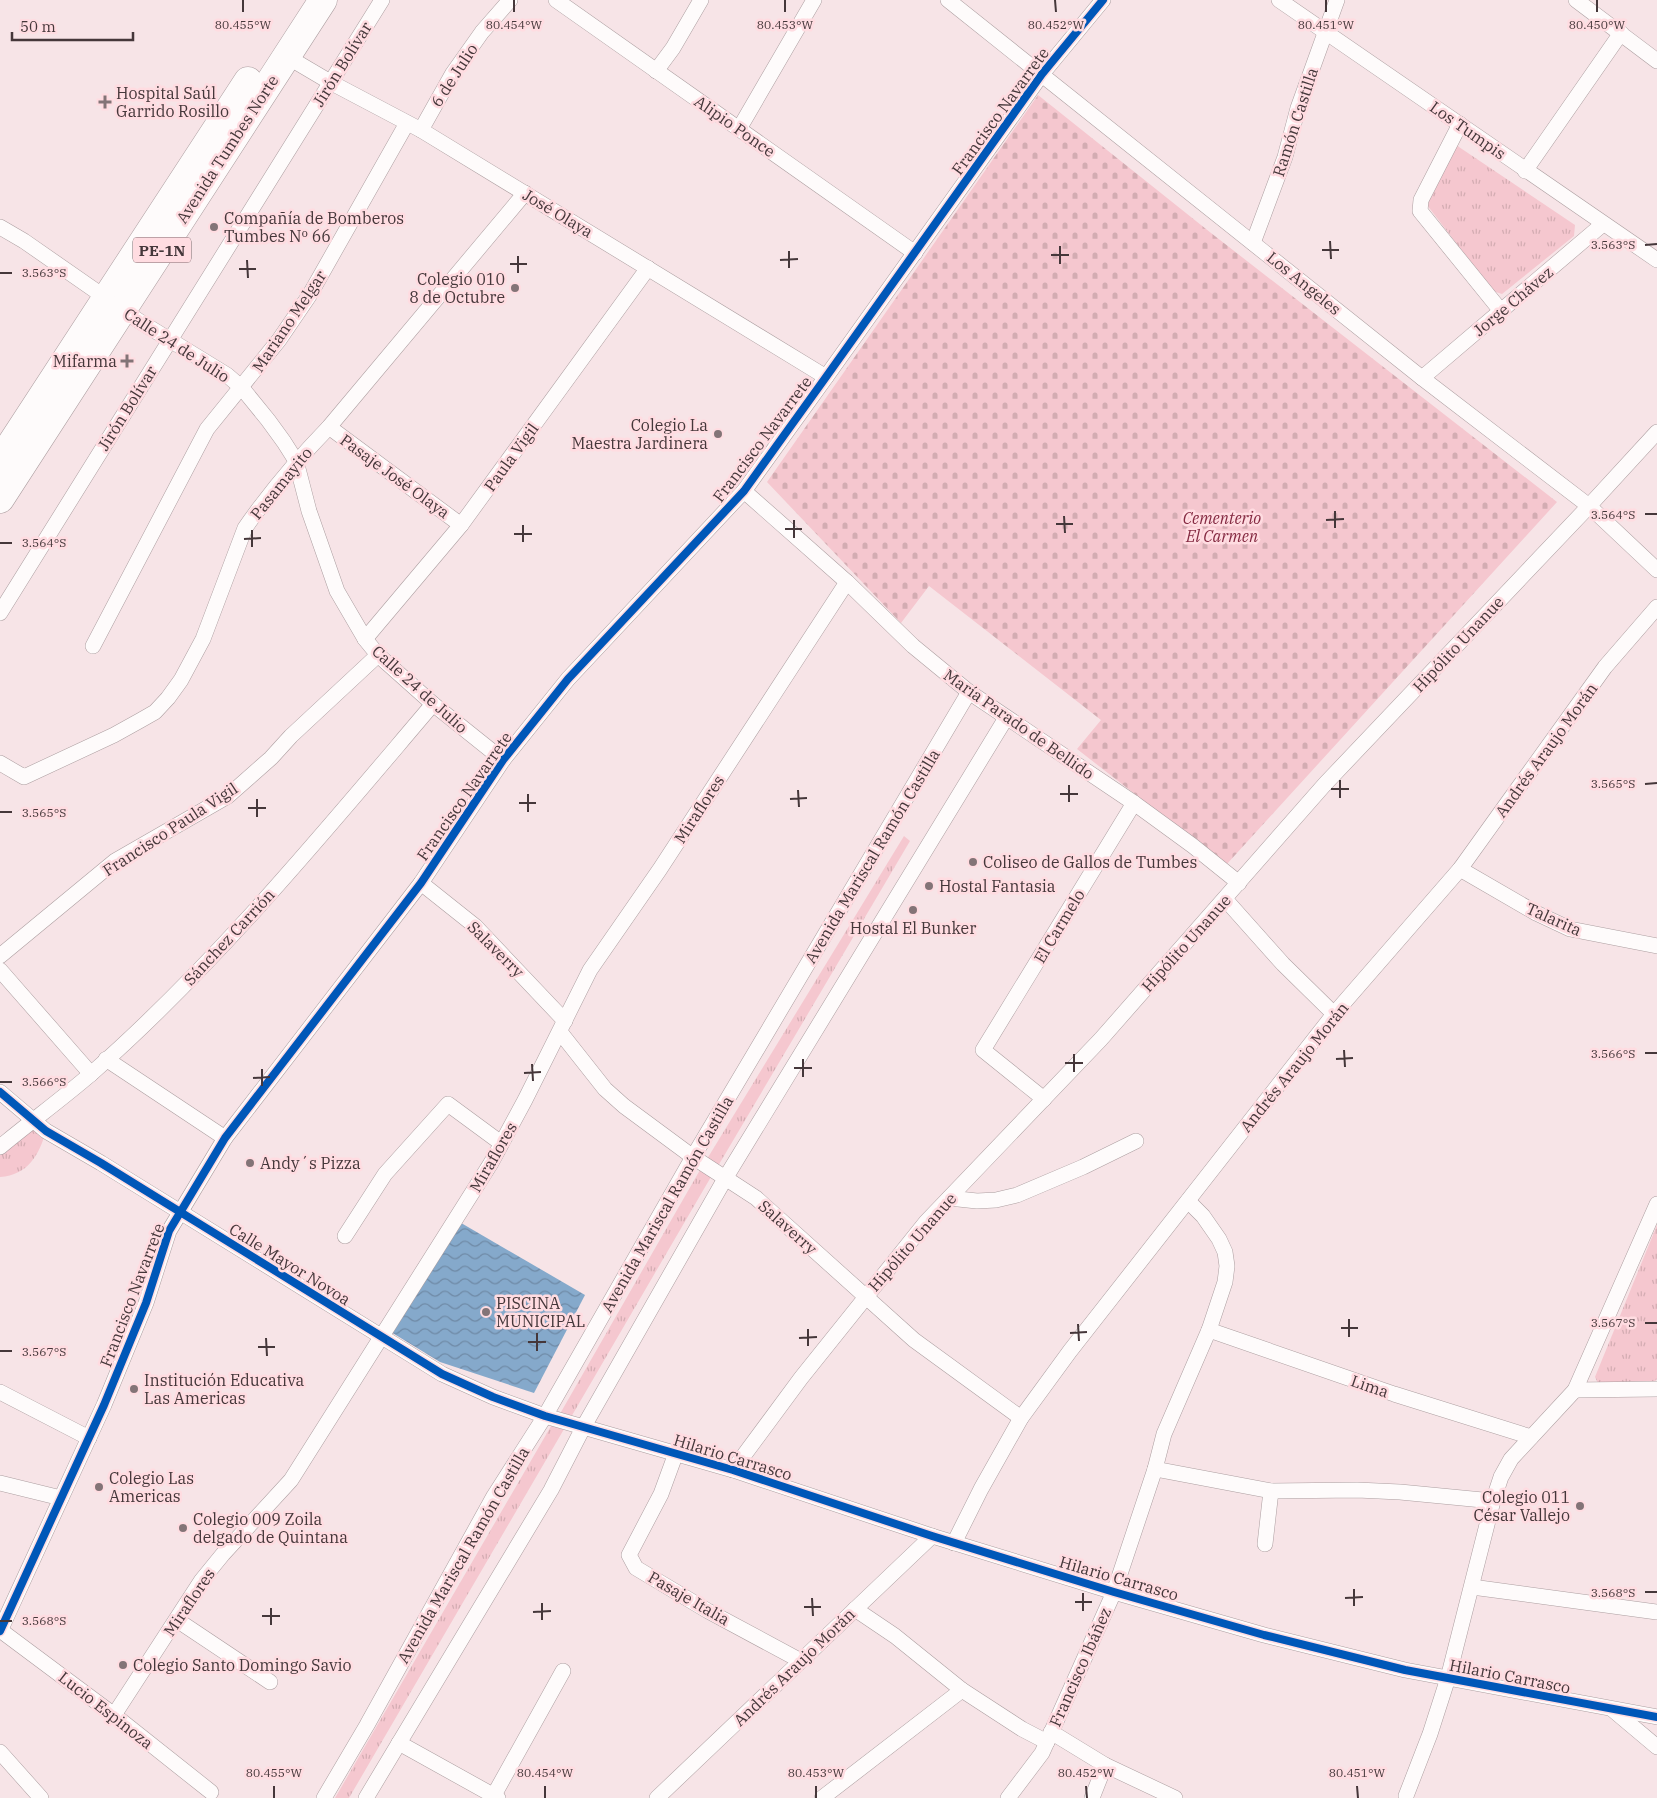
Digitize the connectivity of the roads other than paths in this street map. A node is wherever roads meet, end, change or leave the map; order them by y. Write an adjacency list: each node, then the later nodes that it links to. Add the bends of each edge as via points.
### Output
1 (300, 0): 32 (highway, Avenida Tumbes Norte / PE-1N)
2 (323, 0): 15 (highway, Avenida Tumbes Norte / PE-1N)
3 (382, 0): 19 (street, Jirón Bolívar)
4 (510, 0): 23 (street, 6 de Julio, via 453,73)
5 (556, 0): 17 (street, Alipio Ponce)
6 (701, 0): 17 (street)
7 (814, 0): 22 (street)
8 (948, 0): 18 (street, Los Angeles)
9 (1103, 0): 18 (street, Francisco Navarrete)
10 (1278, 0): 13 (street, Los Tumpis)
11 (1337, 0): 13 (street, Ramón Castilla)
12 (1576, 0): 14 (street)
13 (1325, 31): 21 (street, Los Tumpis); 28 (street, Ramón Castilla)
14 (1621, 34): 16 (street); 24 (street)
15 (286, 56): 19 (street, José Olaya); 32 (highway, Avenida Tumbes Norte / PE-1N)
16 (1657, 61)
17 (656, 70): 22 (street, Alipio Ponce)
18 (1042, 74): 28 (street, Los Angeles); 29 (street, Francisco Navarrete)
19 (330, 82): 20 (street, José Olaya); 34 (street, Jirón Bolívar)
20 (407, 123): 23 (street, José Olaya); 37 (street, Mariano Melgar, via 309,296)
21 (1460, 124): 24 (street, Los Tumpis); 33 (street, via 1421,200 1420,210)
22 (738, 129): 29 (street, Alipio Ponce)
23 (421, 130): 25 (street, José Olaya)
24 (1526, 171): 26 (street, Los Tumpis)
25 (525, 193): 31 (street, José Olaya); 38 (street, Pasamayito)
26 (1603, 224): 30 (street, Los Tumpis); 33 (street, Jorge Chávez)
27 (0, 226): 32 (street, Calle 24 de Julio)
28 (1254, 243): 36 (street, Los Angeles)
29 (915, 252): 35 (street, Francisco Navarrete)
30 (1657, 260)
31 (648, 268): 35 (street, José Olaya); 45 (street, Paula Vigil)
32 (114, 304): 34 (street, Calle 24 de Julio); 40 (highway, Avenida Tumbes Norte / PE-1N); 43 (highway, Avenida Tumbes Norte / PE-1N)
33 (1501, 311): 36 (street, Jorge Chávez)
34 (169, 340): 37 (street, Calle 24 de Julio, via 227,375); 49 (street, Jirón Bolívar)
35 (826, 378): 42 (street, Francisco Navarrete)
36 (1422, 378): 44 (street, Los Angeles)
37 (242, 388): 41 (street, Calle 24 de Julio); 51 (street, Mariano Melgar, via 207,429)
38 (329, 427): 41 (street, Pasamayito); 45 (street, Pasaje José Olaya)
39 (1657, 432): 44 (street, Hipólito Unanue)
40 (0, 461)
41 (296, 461): 50 (street, Calle 24 de Julio, via 309,511 337,591); 57 (street, Pasamayito, via 245,528 203,639 181,680 155,712 114,736 24,778)
42 (744, 490): 47 (street, María Parado de Bellido); 56 (street, Francisco Navarrete, via 568,679)
43 (0, 499)
44 (1589, 506): 46 (street, Los Angeles); 61 (street, Hipólito Unanue, via 1325,784)
45 (461, 525): 50 (street, Paula Vigil)
46 (1657, 570)
47 (847, 582): 53 (street, María Parado de Bellido, via 913,646); 67 (street, Miraflores, via 590,970)
48 (1657, 607): 59 (street, Andrés Araujo Morán, via 1605,667)
49 (0, 613)
50 (365, 639): 52 (street, Calle 24 de Julio)
51 (93, 646)
52 (378, 655): 54 (street, Calle 24 de Julio); 64 (street, Francisco Paula Vigil, via 228,796 115,860)
53 (969, 692): 55 (street, María Parado de Bellido); 77 (street, Avenida Mariscal Ramón Castilla)
54 (433, 704): 56 (street, Calle 24 de Julio); 68 (street, Sánchez Carrión, via 228,939)
55 (1006, 718): 58 (street, María Parado de Bellido); 78 (street)
56 (503, 760): 60 (street, Francisco Navarrete)
57 (0, 763)
58 (1134, 803): 61 (street, María Parado de Bellido); 71 (street, El Carmelo, via 983,1050)
59 (1460, 869): 63 (street, Talarita, via 1570,929); 66 (street, Andrés Araujo Morán)
60 (421, 884): 67 (street, Salaverry, via 475,926); 73 (street, Francisco Navarrete)
61 (1239, 884): 62 (street, Hipólito Unanue)
62 (1225, 899): 66 (street, via 1283,964); 71 (street, Hipólito Unanue)
63 (1657, 946)
64 (0, 956)
65 (0, 970): 69 (street)
66 (1334, 1014): 80 (street, Andrés Araujo Morán)
67 (563, 1026): 75 (street, Miraflores); 77 (street, Salaverry, via 587,1068 605,1089)
68 (106, 1059): 69 (street, Sánchez Carrión); 73 (street)
69 (91, 1074): 72 (street, Sánchez Carrión)
70 (0, 1092): 72 (street, Calle Mayor Novoa)
71 (1044, 1099): 79 (street, Hipólito Unanue)
72 (34, 1119): 76 (street, Sánchez Carrión); 82 (street, Calle Mayor Novoa, via 46,1131)
73 (225, 1138): 82 (street, Francisco Navarrete)
74 (1136, 1140): 79 (street, via 1017,1195 977,1201)
75 (501, 1143): 83 (street, via 448,1104 386,1174); 86 (street, Miraflores, via 466,1204)
76 (0, 1147)
77 (693, 1157): 78 (street, Salaverry); 90 (street, Avenida Mariscal Ramón Castilla)
78 (726, 1177): 84 (street, Salaverry, via 756,1198); 92 (street)
79 (950, 1198): 84 (street, Hipólito Unanue)
80 (1188, 1201): 85 (street, Francisco Ibáñez, via 1203,1216 1225,1252 1225,1282); 91 (street, Andrés Araujo Morán)
81 (1657, 1204): 88 (street)
82 (180, 1211): 86 (street, Calle Mayor Novoa); 94 (street, Francisco Navarrete, via 169,1231 146,1303)
83 (345, 1236)
84 (865, 1296): 91 (street, Salaverry, via 914,1340); 97 (street, Hipólito Unanue)
85 (1209, 1330): 93 (street, Lima); 96 (street, Francisco Ibáñez, via 1164,1434)
86 (380, 1337): 90 (street, Calle Mayor Novoa, via 442,1374); 109 (street, Miraflores, via 291,1480 201,1581)
87 (1657, 1389): 88 (street)
88 (1575, 1390): 93 (street)
89 (0, 1392): 94 (street)
90 (545, 1416): 92 (street, Calle Mayor Novoa); 128 (street, Avenida Mariscal Ramón Castilla, via 494,1496)
91 (1021, 1418): 103 (street, Andrés Araujo Morán)
92 (584, 1426): 95 (street, Hilario Carrasco); 120 (street, via 551,1490)
93 (1531, 1437): 101 (street, via 1511,1459)
94 (89, 1438): 100 (street, Francisco Navarrete)
95 (676, 1453): 97 (street, Hilario Carrasco); 111 (street, Pasaje Italia, via 661,1494 629,1555 636,1568)
96 (1155, 1469): 99 (street); 106 (street, Francisco Ibáñez)
97 (733, 1470): 102 (street, Hilario Carrasco)
98 (0, 1483): 100 (street)
99 (1271, 1491): 101 (street, via 1357,1490); 104 (street)
100 (61, 1498): 110 (street, Francisco Navarrete)
101 (1493, 1501): 105 (street)
102 (932, 1536): 103 (street, Hilario Carrasco); 107 (street, Andrés Araujo Morán)
103 (954, 1543): 106 (street, Hilario Carrasco)
104 (1265, 1544)
105 (1472, 1587): 108 (street); 113 (street)
106 (1114, 1592): 113 (street, Hilario Carrasco, via 1264,1634); 119 (street, Francisco Ibáñez)
107 (855, 1609): 111 (street, Andrés Araujo Morán); 115 (street, via 895,1636)
108 (1657, 1612)
109 (177, 1620): 114 (street); 117 (street, Miraflores)
110 (0, 1630): 117 (street, Lucio Espinoza)
111 (801, 1661): 130 (street, Andrés Araujo Morán)
112 (564, 1671): 125 (street)
113 (1448, 1678): 116 (street, Hilario Carrasco); 126 (street)
114 (270, 1682)
115 (962, 1690): 119 (street, via 1022,1728); 131 (street)
116 (1612, 1709): 118 (street, Hilario Carrasco); 121 (street)
117 (114, 1715): 124 (street, Lucio Espinoza)
118 (1657, 1716)
119 (1049, 1737): 123 (street); 132 (street, Francisco Ibáñez, via 1042,1754)
120 (399, 1743): 125 (street); 129 (street)
121 (1657, 1747)
122 (0, 1752): 127 (street)
123 (1104, 1765): 133 (street); 134 (street)
124 (211, 1792)
125 (496, 1796)
126 (1409, 1797)
127 (41, 1798)
128 (324, 1798)
129 (366, 1798)
130 (657, 1798)
131 (822, 1798)
132 (1008, 1798)
133 (1092, 1798)
134 (1175, 1798)

